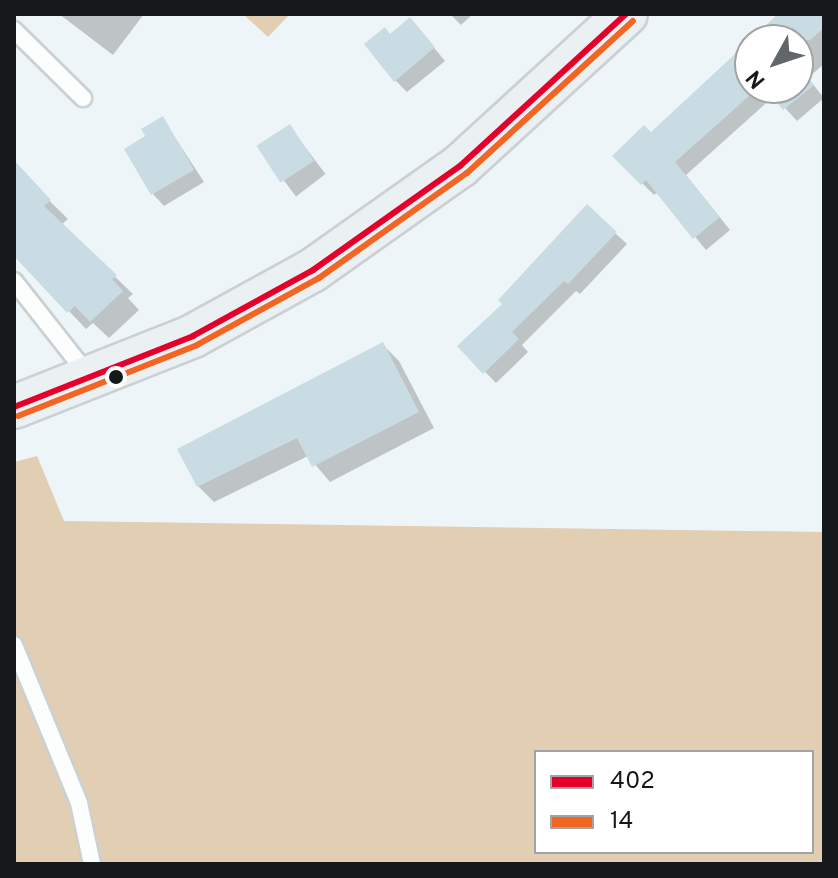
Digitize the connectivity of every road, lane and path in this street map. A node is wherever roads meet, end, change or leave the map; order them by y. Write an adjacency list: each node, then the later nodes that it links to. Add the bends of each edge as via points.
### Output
1 (626, 14): 5 (main road, via 518,117 400,211 254,304)
2 (14, 30): 3 (lane)
3 (83, 98)
4 (14, 281): 5 (lane)
5 (92, 380): 6 (main road)
6 (14, 407)
7 (14, 645): 8 (lane, via 79,803)
8 (92, 864)

